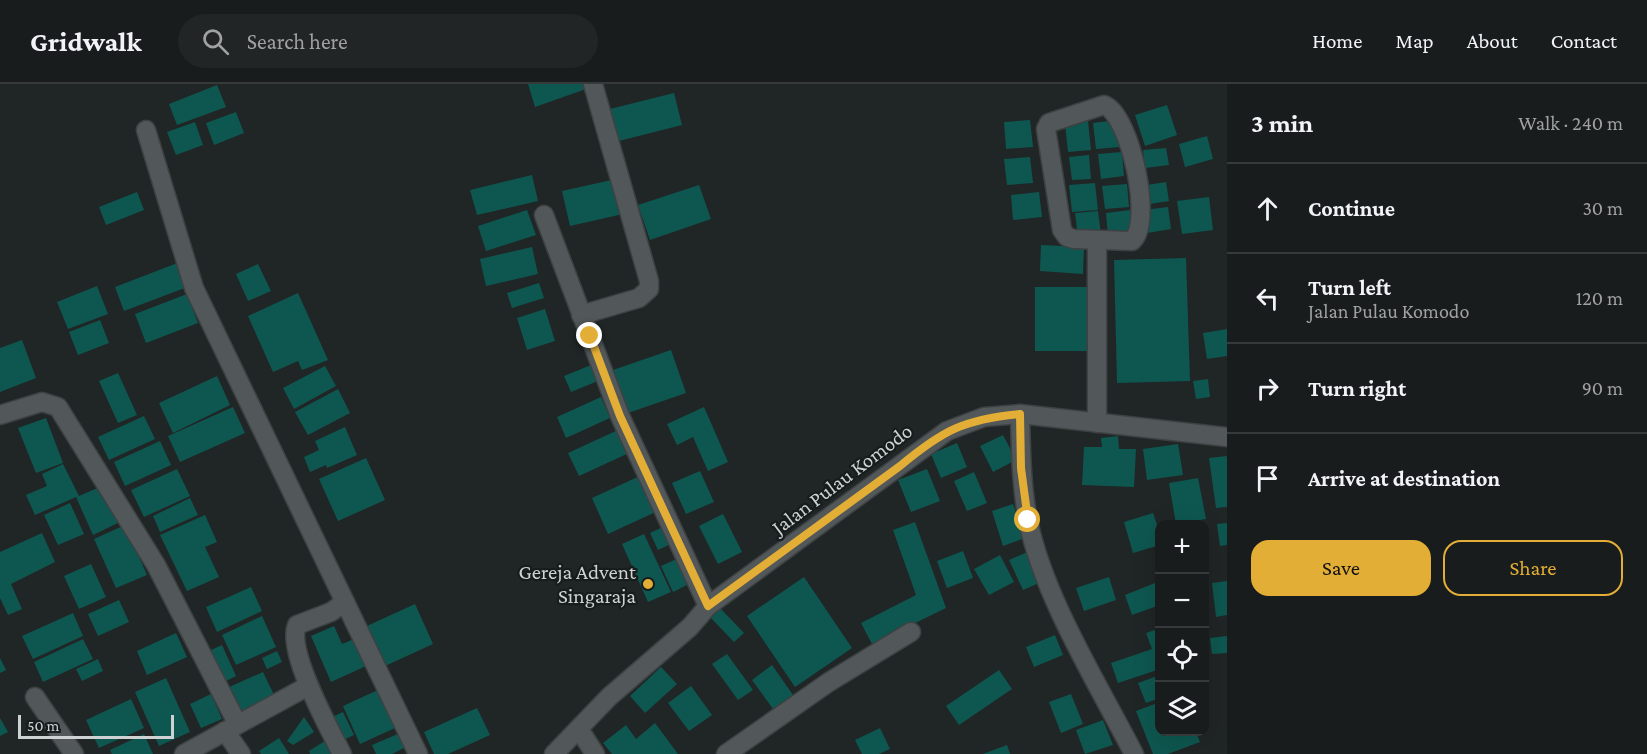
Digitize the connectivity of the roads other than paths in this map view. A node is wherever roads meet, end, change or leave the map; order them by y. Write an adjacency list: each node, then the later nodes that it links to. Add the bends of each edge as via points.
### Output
1 (593, 84): 5 (street, via 650,281 649,290 639,298)
2 (146, 130): 10 (street, via 194,288)
3 (544, 215): 5 (street)
4 (1097, 242): 4 (street, via 1067,237 1062,230 1046,129 1049,123 1104,105 1119,117 1134,161 1140,205 1136,237 1132,241); 8 (street)
5 (581, 315): 11 (street, via 620,416)
6 (1020, 414): 8 (street, Jalan Pulau Komodo); 11 (street, Jalan Pulau Komodo, via 984,417 930,441); 17 (street, via 1021,468 1037,554 1053,597)
7 (0, 415): 15 (street, via 42,402 58,407 156,565)
8 (1096, 423): 9 (street, Jalan Pulau Komodo)
9 (1227, 437)
10 (345, 602): 13 (street, via 297,625 294,637); 22 (street)
11 (708, 606): 16 (street, Jalan Pulau Komodo)
12 (911, 632): 25 (street, via 829,682)
13 (308, 686): 15 (street); 21 (street)
14 (35, 697): 18 (street)
15 (231, 727): 19 (street); 20 (street)
16 (579, 729): 23 (street, Jalan Pulau Komodo); 24 (street)
17 (1130, 753)
18 (74, 754)
19 (184, 754)
20 (241, 754)
21 (342, 754)
22 (418, 754)
23 (554, 754)
24 (596, 754)
25 (726, 754)

